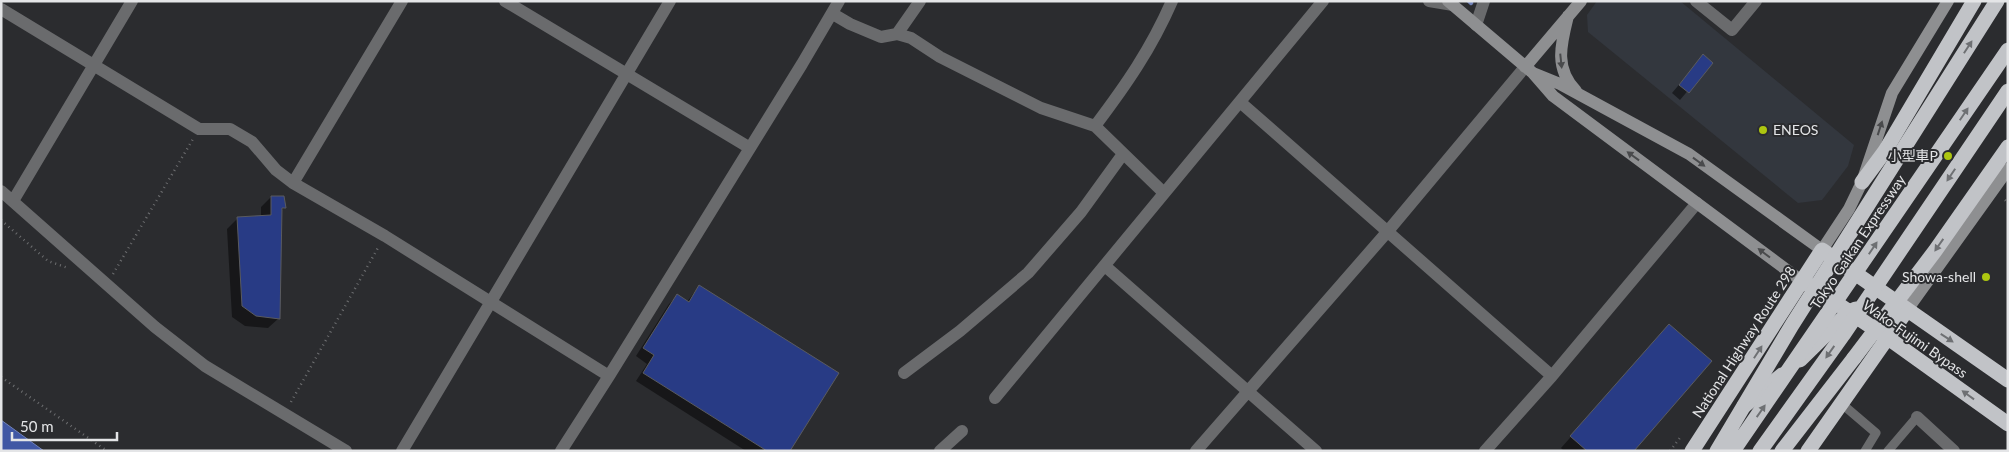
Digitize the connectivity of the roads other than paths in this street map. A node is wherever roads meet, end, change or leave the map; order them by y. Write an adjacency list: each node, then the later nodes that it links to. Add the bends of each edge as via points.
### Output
1 (132, 1): 24 (street)
2 (402, 1): 36 (street)
3 (505, 1): 26 (street)
4 (670, 1): 26 (street)
5 (839, 1): 19 (street)
6 (920, 1): 22 (street)
7 (1172, 1): 30 (street, via 1151,46)
8 (1323, 1): 29 (street)
9 (1429, 1): 17 (street)
10 (1484, 1): 21 (street)
11 (1581, 1): 20 (street)
12 (1696, 1): 13 (street, via 1732,30)
13 (1756, 1)
14 (1948, 1): 35 (street, one-way to 14, via 1892,93)
15 (1974, 1): 35 (highway, via 1885,151)
16 (1997, 1): 70 (highway, one-way to 16, bridge, via 1797,317)
17 (1451, 3): 21 (street)
18 (1, 9): 24 (street)
19 (833, 14): 22 (street, via 881,37); 32 (street)
20 (1568, 16): 25 (street); 28 (street, one-way to 28, via 1561,47 1561,66 1573,88)
21 (1476, 25): 25 (street)
22 (897, 34): 30 (street, via 912,38 940,57 1041,108)
23 (2008, 50): 71 (highway, Tokyo Gaikan Expressway, one-way to 23, bridge)
24 (93, 66): 36 (street, via 199,129 230,129 252,142 276,170); 39 (street)
25 (1529, 70): 28 (street); 40 (street, one-way to 25, via 1553,96); 41 (street)
26 (626, 75): 32 (street); 46 (street)
27 (2008, 91): 72 (highway, one-way to 72, bridge)
28 (1584, 98): 42 (street, one-way to 42, via 1689,154)
29 (1240, 102): 38 (street); 41 (street)
30 (1095, 126): 33 (street)
31 (2008, 147): 73 (highway, one-way to 73, bridge, via 1935,251)
32 (750, 148): 51 (street)
33 (1123, 154): 38 (street); 50 (street, via 1081,212 1028,273)
34 (2007, 171): 47 (street)
35 (1862, 182): 42 (street, via 1849,210)
36 (294, 183): 46 (street)
37 (1, 191): 39 (street)
38 (1164, 194): 43 (street)
39 (13, 201): 62 (street, via 154,328 206,366)
40 (1698, 204): 44 (street, one-way to 40); 52 (street)
41 (1388, 231): 52 (street); 54 (street)
42 (1822, 250): 44 (highway, National Highway Route 298); 45 (highway, Wako-Fujimi Bypass)
43 (1104, 266): 54 (street); 55 (street)
44 (1803, 282): 48 (highway, Wako-Fujimi Bypass); 61 (highway, National Highway Route 298, one-way to 44)
45 (1885, 295): 47 (highway, Wako-Fujimi Bypass); 48 (highway)
46 (490, 301): 51 (street); 63 (street)
47 (1907, 310): 49 (highway); 53 (highway, Wako-Fujimi Bypass, one-way to 53)
48 (1849, 312): 49 (highway, Wako-Fujimi Bypass); 61 (highway, via 1794,366)
49 (1888, 338): 56 (highway); 59 (highway, Wako-Fujimi Bypass, one-way to 49)
50 (904, 373)
51 (610, 376): 64 (street)
52 (1552, 376): 68 (street)
53 (2008, 380)
54 (1248, 392): 66 (street); 67 (street)
55 (995, 398)
56 (1842, 404): 57 (highway); 76 (lane, via 1876,433)
57 (1832, 417): 74 (highway, via 1811,433); 75 (highway)
58 (1917, 417): 77 (lane); 78 (street)
59 (2008, 424)
60 (962, 431): 65 (street)
61 (1702, 438): 69 (highway, National Highway Route 298)
62 (346, 451)
63 (402, 451)
64 (561, 451)
65 (940, 451)
66 (1196, 451)
67 (1316, 451)
68 (1485, 451)
69 (1692, 451)
70 (1717, 451)
71 (1733, 451)
72 (1760, 451)
73 (1782, 451)
74 (1797, 451)
75 (1808, 451)
76 (1865, 451)
77 (1888, 451)
78 (1954, 451)

